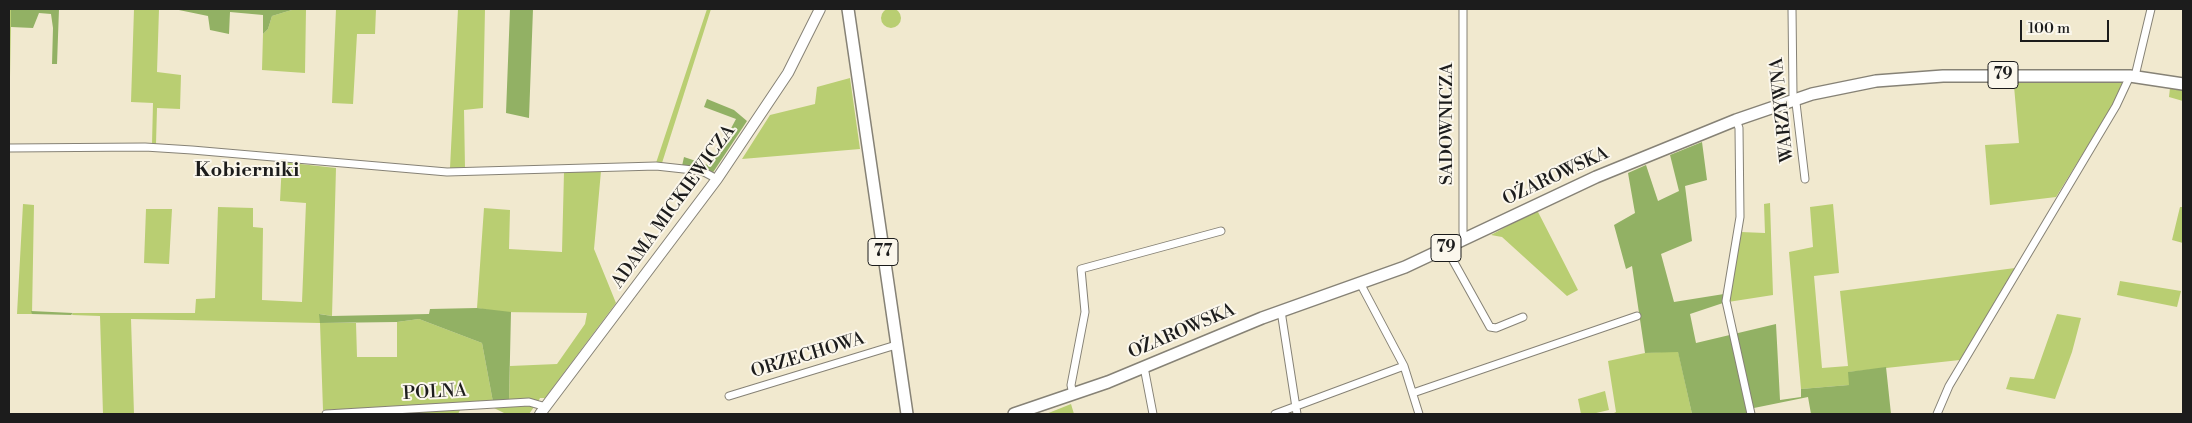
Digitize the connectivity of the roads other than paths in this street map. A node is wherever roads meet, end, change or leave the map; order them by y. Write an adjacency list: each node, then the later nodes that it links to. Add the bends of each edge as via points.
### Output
1 (820, 9): 11 (street, ADAMA MICKIEWICZA, via 791,67)
2 (848, 9): 20 (main road, 77)
3 (1463, 9): 14 (street, SADOWNICZA)
4 (1792, 9): 8 (street, WARZYWNA)
5 (2151, 9): 6 (street)
6 (2132, 76): 7 (main road, 79); 8 (main road, OŻAROWSKA / 79, via 1923,76 1848,86); 36 (street, via 1949,386)
7 (2183, 84)
8 (1794, 99): 9 (main road, OŻAROWSKA / 79); 12 (street, WARZYWNA)
9 (1736, 120): 14 (main road, OŻAROWSKA / 79, via 1596,177); 35 (street, via 1739,128 1740,217 1726,301)
10 (9, 148): 11 (street, via 192,150 447,172 656,166 702,171)
11 (717, 179): 27 (street, ADAMA MICKIEWICZA)
12 (1805, 179)
13 (1222, 231): 24 (street, via 1080,269 1086,306 1071,385)
14 (1465, 239): 15 (main road, OŻAROWSKA / 79)
15 (1446, 248): 16 (main road, OŻAROWSKA / 79); 19 (street, via 1490,328)
16 (1360, 283): 17 (main road, OŻAROWSKA / 79); 21 (street)
17 (1281, 311): 22 (main road, OŻAROWSKA / 79); 26 (street)
18 (1637, 316): 23 (street)
19 (1523, 317)
20 (896, 345): 25 (street, ORZECHOWA); 29 (main road, 77)
21 (1404, 366): 23 (street); 26 (street)
22 (1144, 367): 24 (main road, OŻAROWSKA / 79); 31 (street)
23 (1413, 393): 34 (street)
24 (1073, 395): 30 (main road, OŻAROWSKA / 79)
25 (729, 396)
26 (1296, 406): 32 (street); 33 (street)
27 (543, 411): 28 (street, POLNA, via 529,402)
28 (326, 414)
29 (907, 414)
30 (1014, 414)
31 (1153, 414)
32 (1275, 414)
33 (1297, 414)
34 (1419, 414)
35 (1751, 414)
36 (1937, 414)

